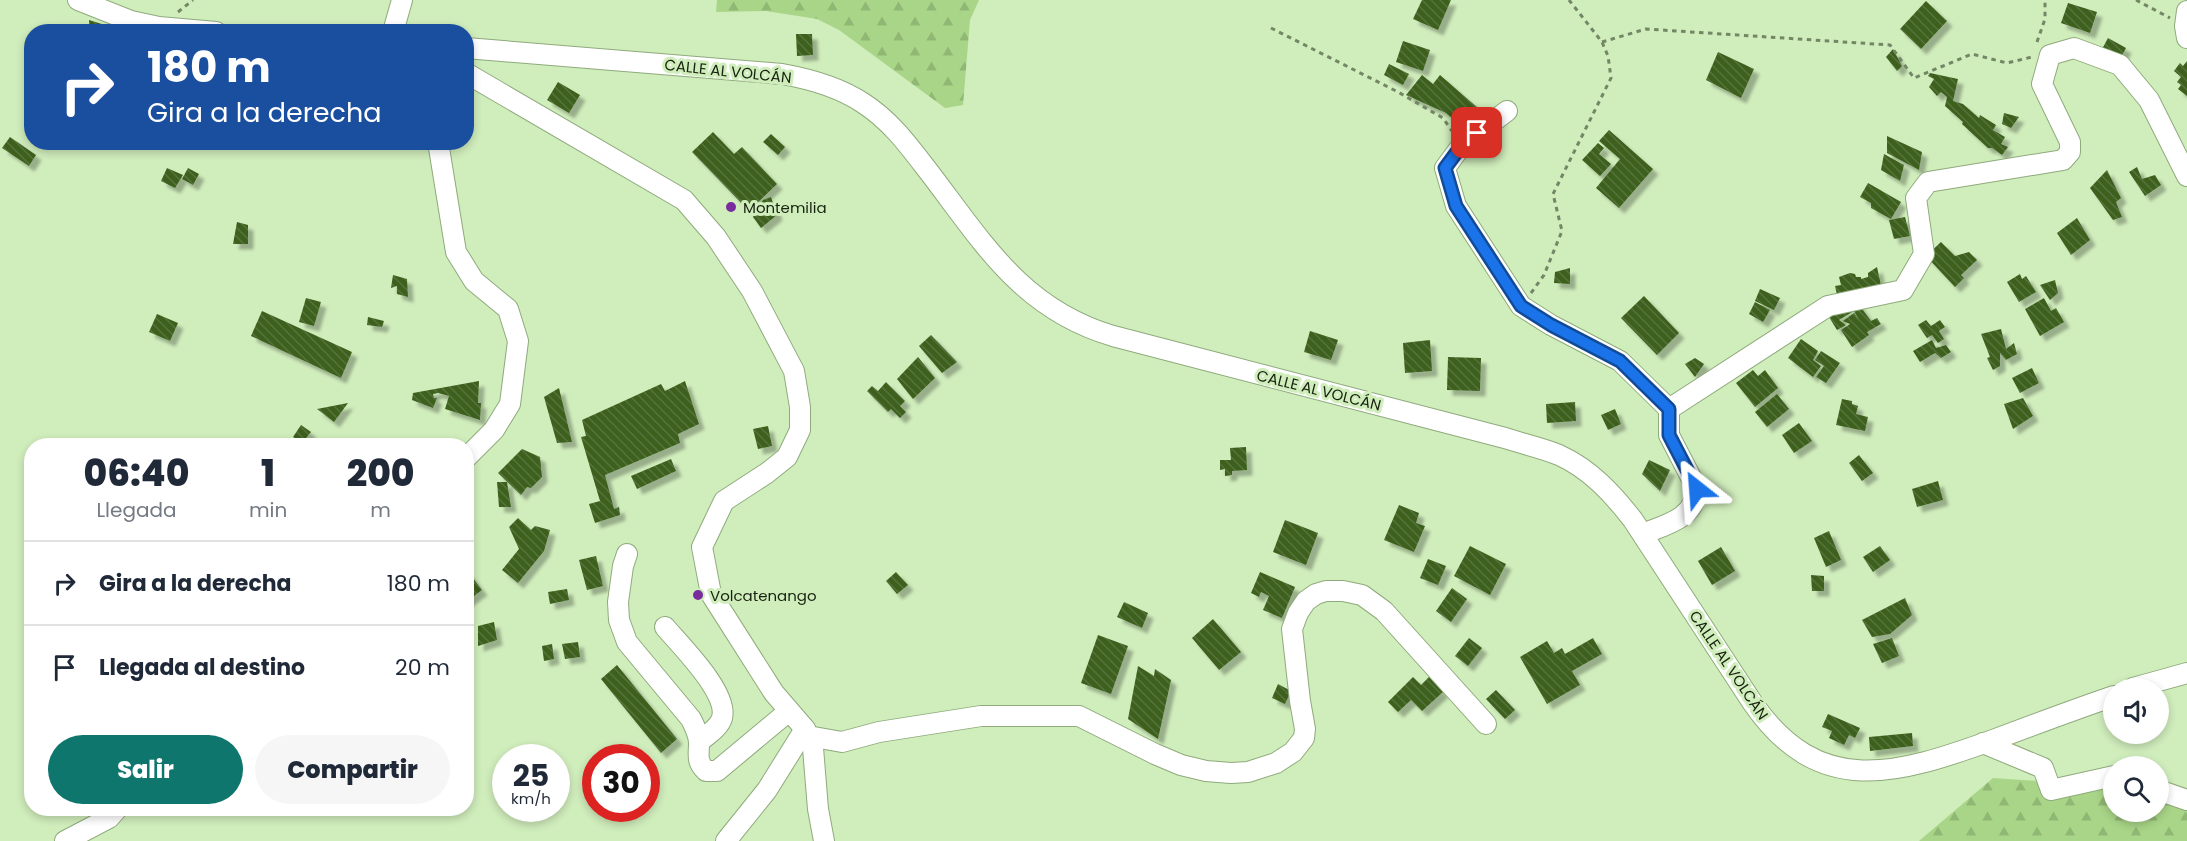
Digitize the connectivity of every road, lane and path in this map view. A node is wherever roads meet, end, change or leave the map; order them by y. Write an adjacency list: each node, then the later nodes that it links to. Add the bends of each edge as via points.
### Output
1 (78, 0): 6 (street)
2 (402, 0): 7 (street)
3 (1569, 0): 10 (path)
4 (2045, 0): 10 (path, via 2045,19 2032,57 2007,63 1972,54 1914,78 1890,45 1646,29)
5 (2136, 0): 8 (path)
6 (142, 24)
7 (395, 24)
8 (2186, 25)
9 (1271, 28): 14 (path, via 1443,118)
10 (1602, 42): 17 (path, via 1611,78 1553,194 1562,231 1544,275)
11 (474, 49): 20 (street, CALLE AL VOLCÁN, via 782,74 842,91 896,130 994,258 1029,293 1062,315 1113,336 1559,455 1604,486)
12 (474, 78): 26 (street, via 684,200 716,237 752,291 794,371 800,430 787,457 724,501 702,547 711,594)
13 (1507, 111): 14 (street)
14 (1462, 145): 17 (street, via 1445,168 1456,206)
15 (439, 150): 19 (street, via 456,252 474,281 508,309 518,341 510,404 494,430)
16 (2187, 176): 18 (street, via 2149,100 2120,65 2074,48 2050,55 2042,84 2070,142 2070,153 2063,160 1928,182 1916,198 1924,254 1903,290 1828,306)
17 (1521, 306): 18 (street, via 1620,361)
18 (1669, 409): 20 (street, via 1669,435 1697,489 1696,499 1683,517)
19 (474, 450)
20 (1643, 534): 30 (street, CALLE AL VOLCÁN, via 1756,708 1789,744 1834,766 1877,771 1920,764)
21 (627, 554): 29 (street, via 618,603 627,642 691,719)
22 (665, 627): 29 (street, via 711,683 721,702 723,716)
23 (2187, 673): 24 (street)
24 (2167, 678)
25 (2103, 700): 30 (street, CALLE AL VOLCÁN)
26 (789, 711): 28 (street); 29 (street, via 717,771 706,771 699,765)
27 (1486, 724): 28 (street, via 1384,611 1362,595 1326,591 1306,600 1292,629 1304,738 1293,752 1276,763 1248,772 1181,765 1079,716 981,716 879,732 842,742)
28 (807, 733): 36 (street); 37 (street, via 813,748)
29 (699, 742)
30 (1983, 743): 31 (street, via 2043,768 2051,790)
31 (2103, 778)
32 (2169, 794): 33 (street)
33 (2187, 800)
34 (111, 816): 35 (street)
35 (65, 841)
36 (726, 841)
37 (824, 841)

